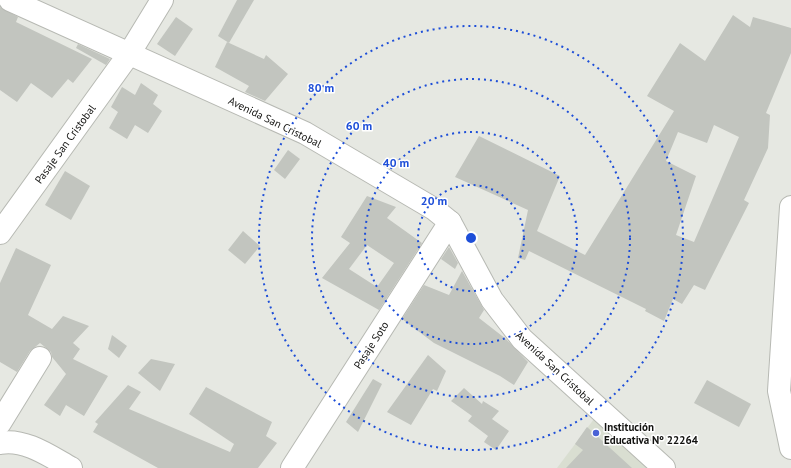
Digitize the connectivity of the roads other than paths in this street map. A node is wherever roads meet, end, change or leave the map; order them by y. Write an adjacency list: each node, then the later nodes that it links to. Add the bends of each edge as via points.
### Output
1 (10, 0): 3 (street, Avenida San Cristobal)
2 (162, 0): 3 (street, Pasaje San Cristobal)
3 (129, 54): 5 (street, Avenida San Cristobal, via 305,134); 6 (street, Pasaje San Cristobal)
4 (791, 207): 8 (street)
5 (450, 222): 13 (street, Pasaje Soto); 14 (street, Avenida San Cristobal, via 492,300 522,339)
6 (0, 233)
7 (40, 358): 9 (street)
8 (785, 393): 11 (street)
9 (0, 423)
10 (0, 443): 12 (street, via 20,444 40,450)
11 (791, 448)
12 (72, 468)
13 (292, 468)
14 (664, 468)

